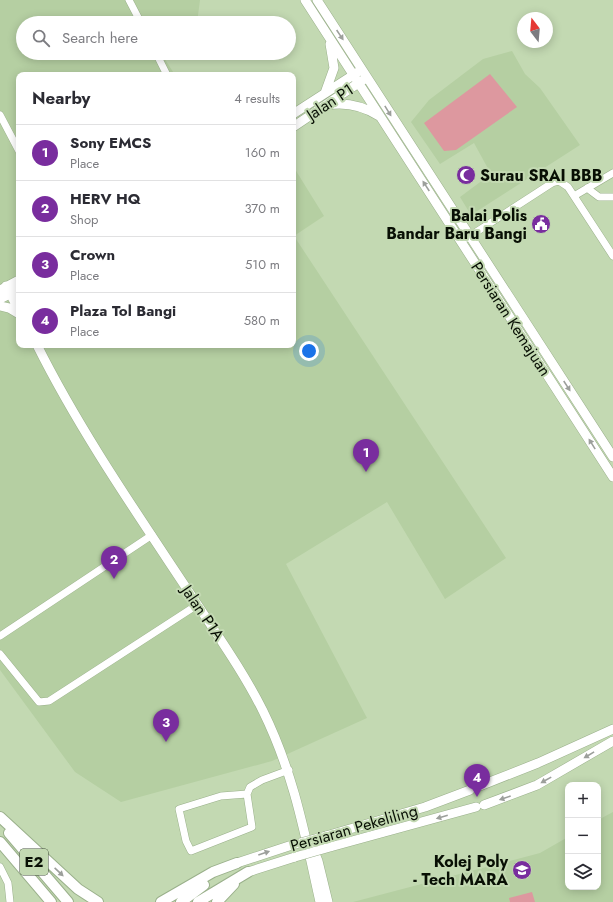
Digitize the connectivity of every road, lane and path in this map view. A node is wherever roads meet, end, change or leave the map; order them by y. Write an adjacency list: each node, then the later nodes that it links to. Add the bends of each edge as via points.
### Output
1 (129, 0): 4 (street)
2 (305, 0): 5 (main road, Persiaran Kemajuan)
3 (317, 0): 7 (main road, Persiaran Kemajuan, one-way to 7)
4 (137, 16)
5 (328, 35): 9 (main road, Persiaran Kemajuan); 12 (main road, via 334,68)
6 (160, 60): 8 (street)
7 (362, 69): 9 (main road, Jalan P1); 10 (main road, Persiaran Kemajuan)
8 (166, 72)
9 (353, 74): 11 (main road, Persiaran Kemajuan); 12 (main road, Jalan P1)
10 (368, 77): 11 (main road, Jalan P1); 23 (main road, Persiaran Kemajuan, one-way to 23)
11 (359, 83): 13 (main road, Jalan P1); 16 (main road, Persiaran Kemajuan)
12 (325, 93): 14 (main road, Jalan P1)
13 (324, 106): 16 (main road, via 358,106); 17 (main road, Jalan P1)
14 (296, 112)
15 (0, 116): 18 (street)
16 (382, 118): 24 (main road, Persiaran Kemajuan, one-way to 16)
17 (296, 125)
18 (16, 145)
19 (613, 173): 20 (street)
20 (588, 188): 21 (street); 22 (street, via 598,197)
21 (574, 196): 23 (street, via 566,183 556,181); 25 (street)
22 (613, 197)
23 (470, 236): 24 (street); 34 (main road, Persiaran Kemajuan, one-way to 34)
24 (462, 242): 35 (main road, Persiaran Kemajuan, one-way to 24)
25 (613, 256)
26 (16, 282): 28 (main road)
27 (16, 289): 28 (main road)
28 (6, 290): 29 (main road); 30 (main road)
29 (0, 299)
30 (16, 305)
31 (0, 306): 32 (main road)
32 (16, 312)
33 (39, 348): 36 (main road, Jalan P1A, via 78,421)
34 (613, 457)
35 (613, 477)
36 (152, 535): 37 (main road, Jalan P1A); 38 (street)
37 (197, 605): 39 (street, via 49,702 39,702); 42 (main road, Jalan P1A, via 246,679 264,712)
38 (0, 636)
39 (0, 654)
40 (613, 729): 48 (main road, Persiaran Pekeliling, one-way to 40, bridge, via 425,807 558,754)
41 (613, 741): 50 (main road, Persiaran Pekeliling, one-way to 50, bridge, via 537,785 480,806)
42 (289, 770): 43 (street, via 256,783 250,787); 46 (main road, Jalan P1A)
43 (248, 794): 43 (street, via 252,827 191,851 186,841 179,809 221,796)
44 (0, 817): 54 (highway, one-way to 54, via 78,889)
45 (0, 823): 53 (highway, E2)
46 (305, 829): 59 (main road, Jalan P1A); 60 (main road, via 318,861)
47 (0, 842): 52 (highway, E2)
48 (237, 863): 55 (highway, via 213,872); 56 (highway)
49 (0, 867): 51 (street, via 8,883)
50 (248, 872): 57 (highway); 58 (highway)
51 (10, 902)
52 (50, 902)
53 (68, 902)
54 (98, 902)
55 (161, 902)
56 (181, 902)
57 (198, 902)
58 (217, 902)
59 (320, 902)
60 (328, 902)

